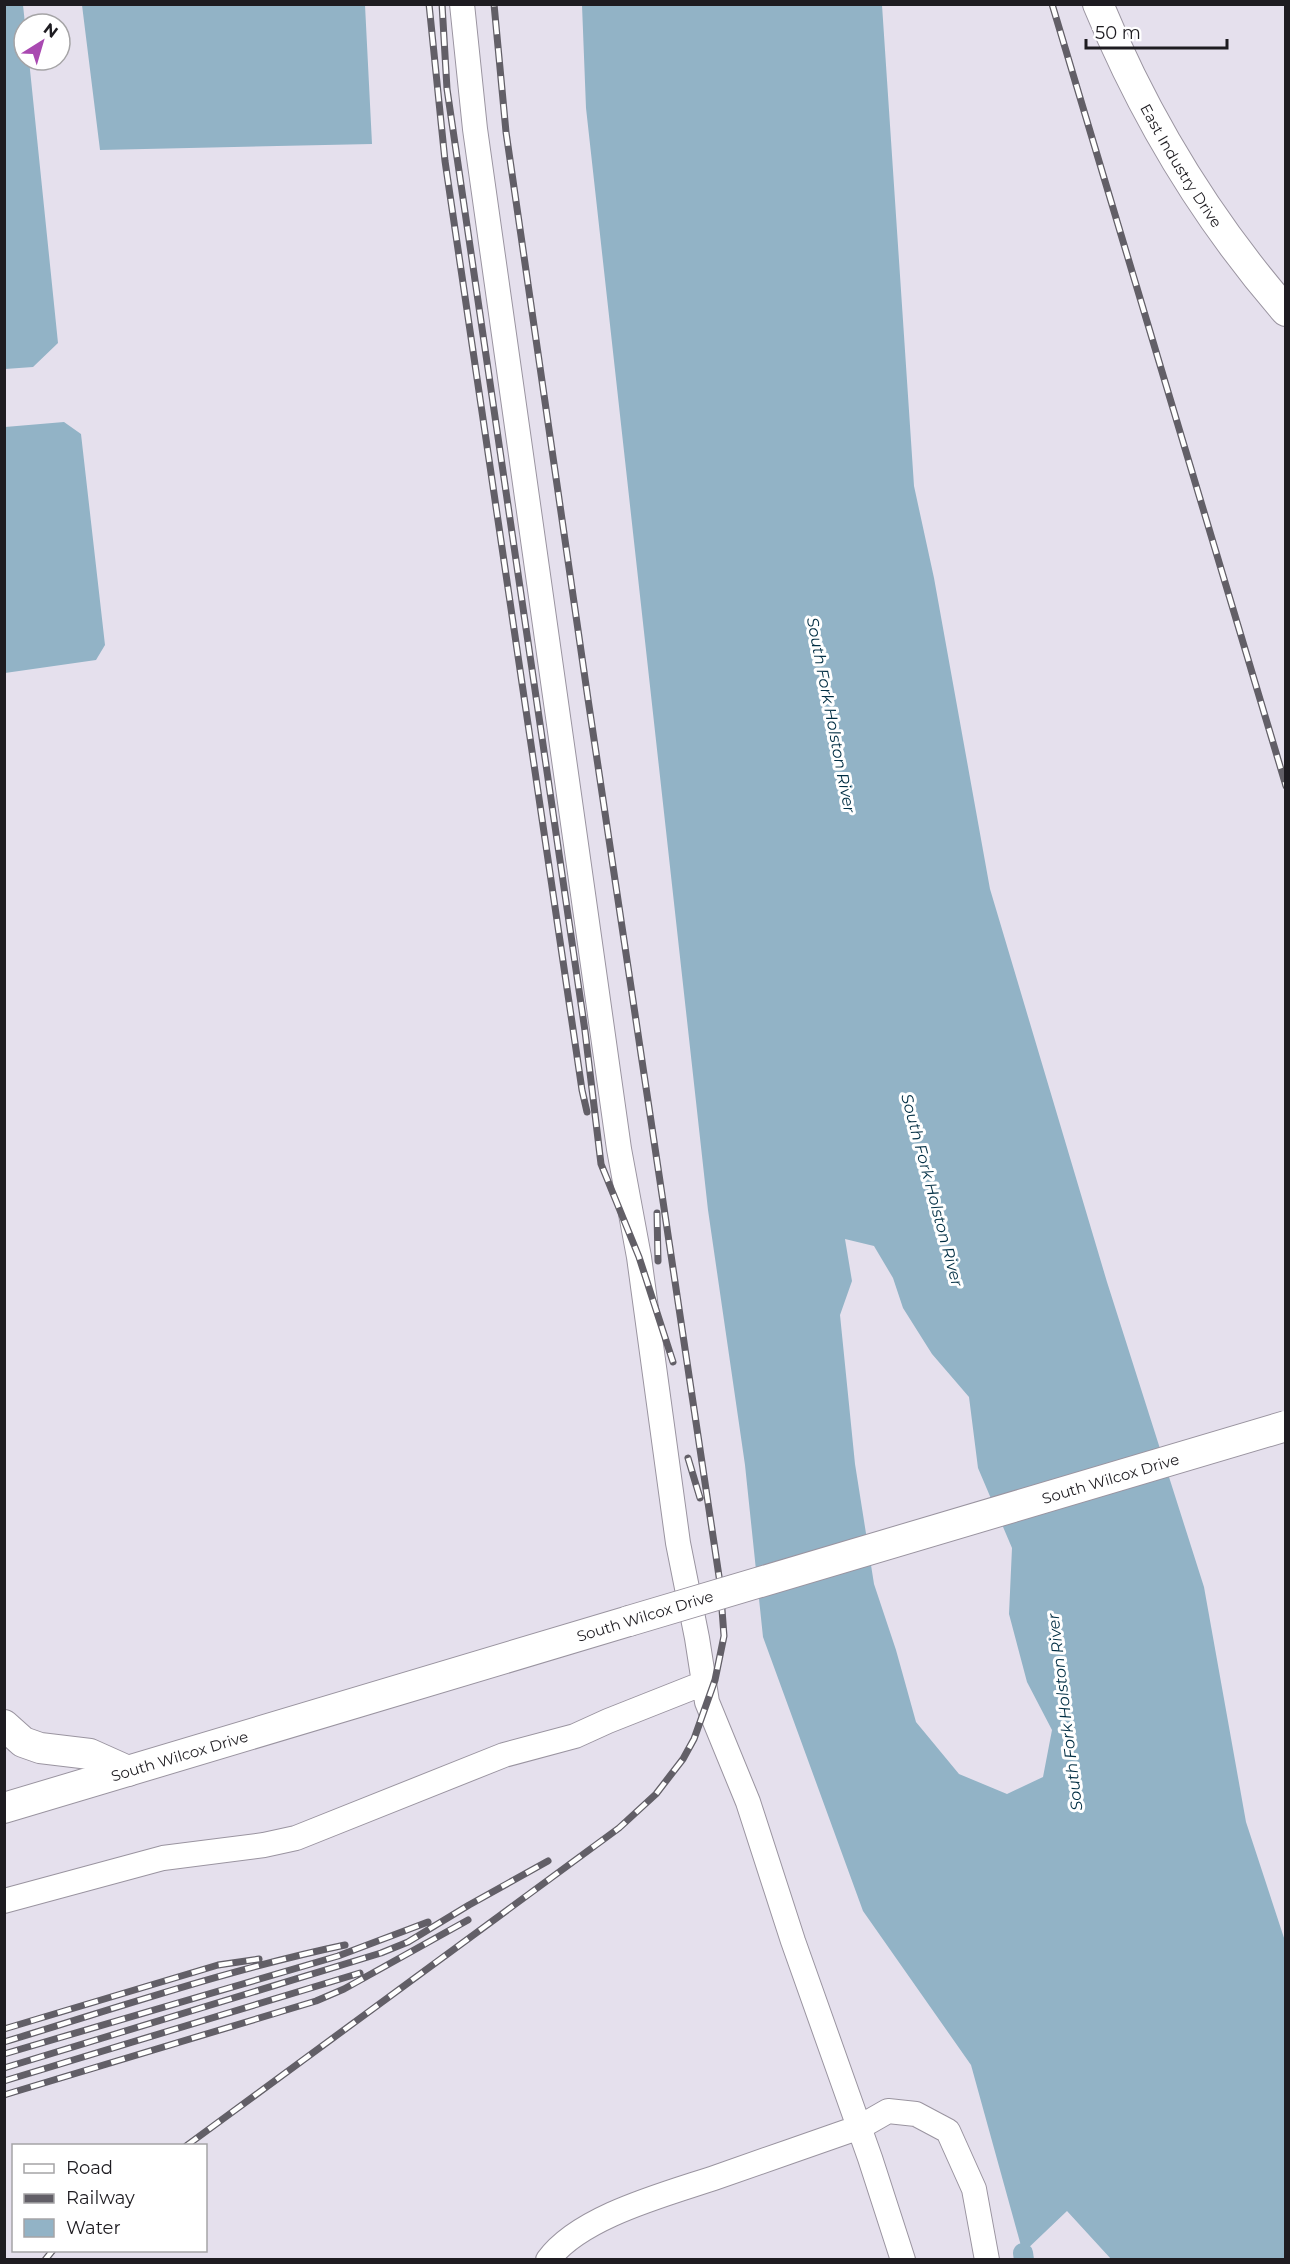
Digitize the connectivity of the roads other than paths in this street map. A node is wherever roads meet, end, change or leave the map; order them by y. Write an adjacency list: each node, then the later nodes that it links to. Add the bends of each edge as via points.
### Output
1 (462, 4): 5 (lane, via 475,129 619,1149 639,1257 678,1543)
2 (1098, 4): 3 (main road, East Industry Drive, via 1148,115 1181,169 1222,231)
3 (1286, 311)
4 (1286, 1426): 7 (main road, South Wilcox Drive, bridge)
5 (704, 1683): 9 (lane, via 575,1736 504,1755 296,1838 163,1858); 10 (lane, via 707,1702 748,1802)
6 (4, 1725): 7 (main road, via 22,1742 90,1754)
7 (128, 1771): 8 (main road, South Wilcox Drive)
8 (4, 1808)
9 (4, 1901)
10 (860, 2127): 11 (lane, via 626,2208 572,2236); 12 (lane); 13 (lane, via 888,2111 916,2114 948,2131 974,2190)
11 (548, 2259)
12 (903, 2259)
13 (987, 2259)

